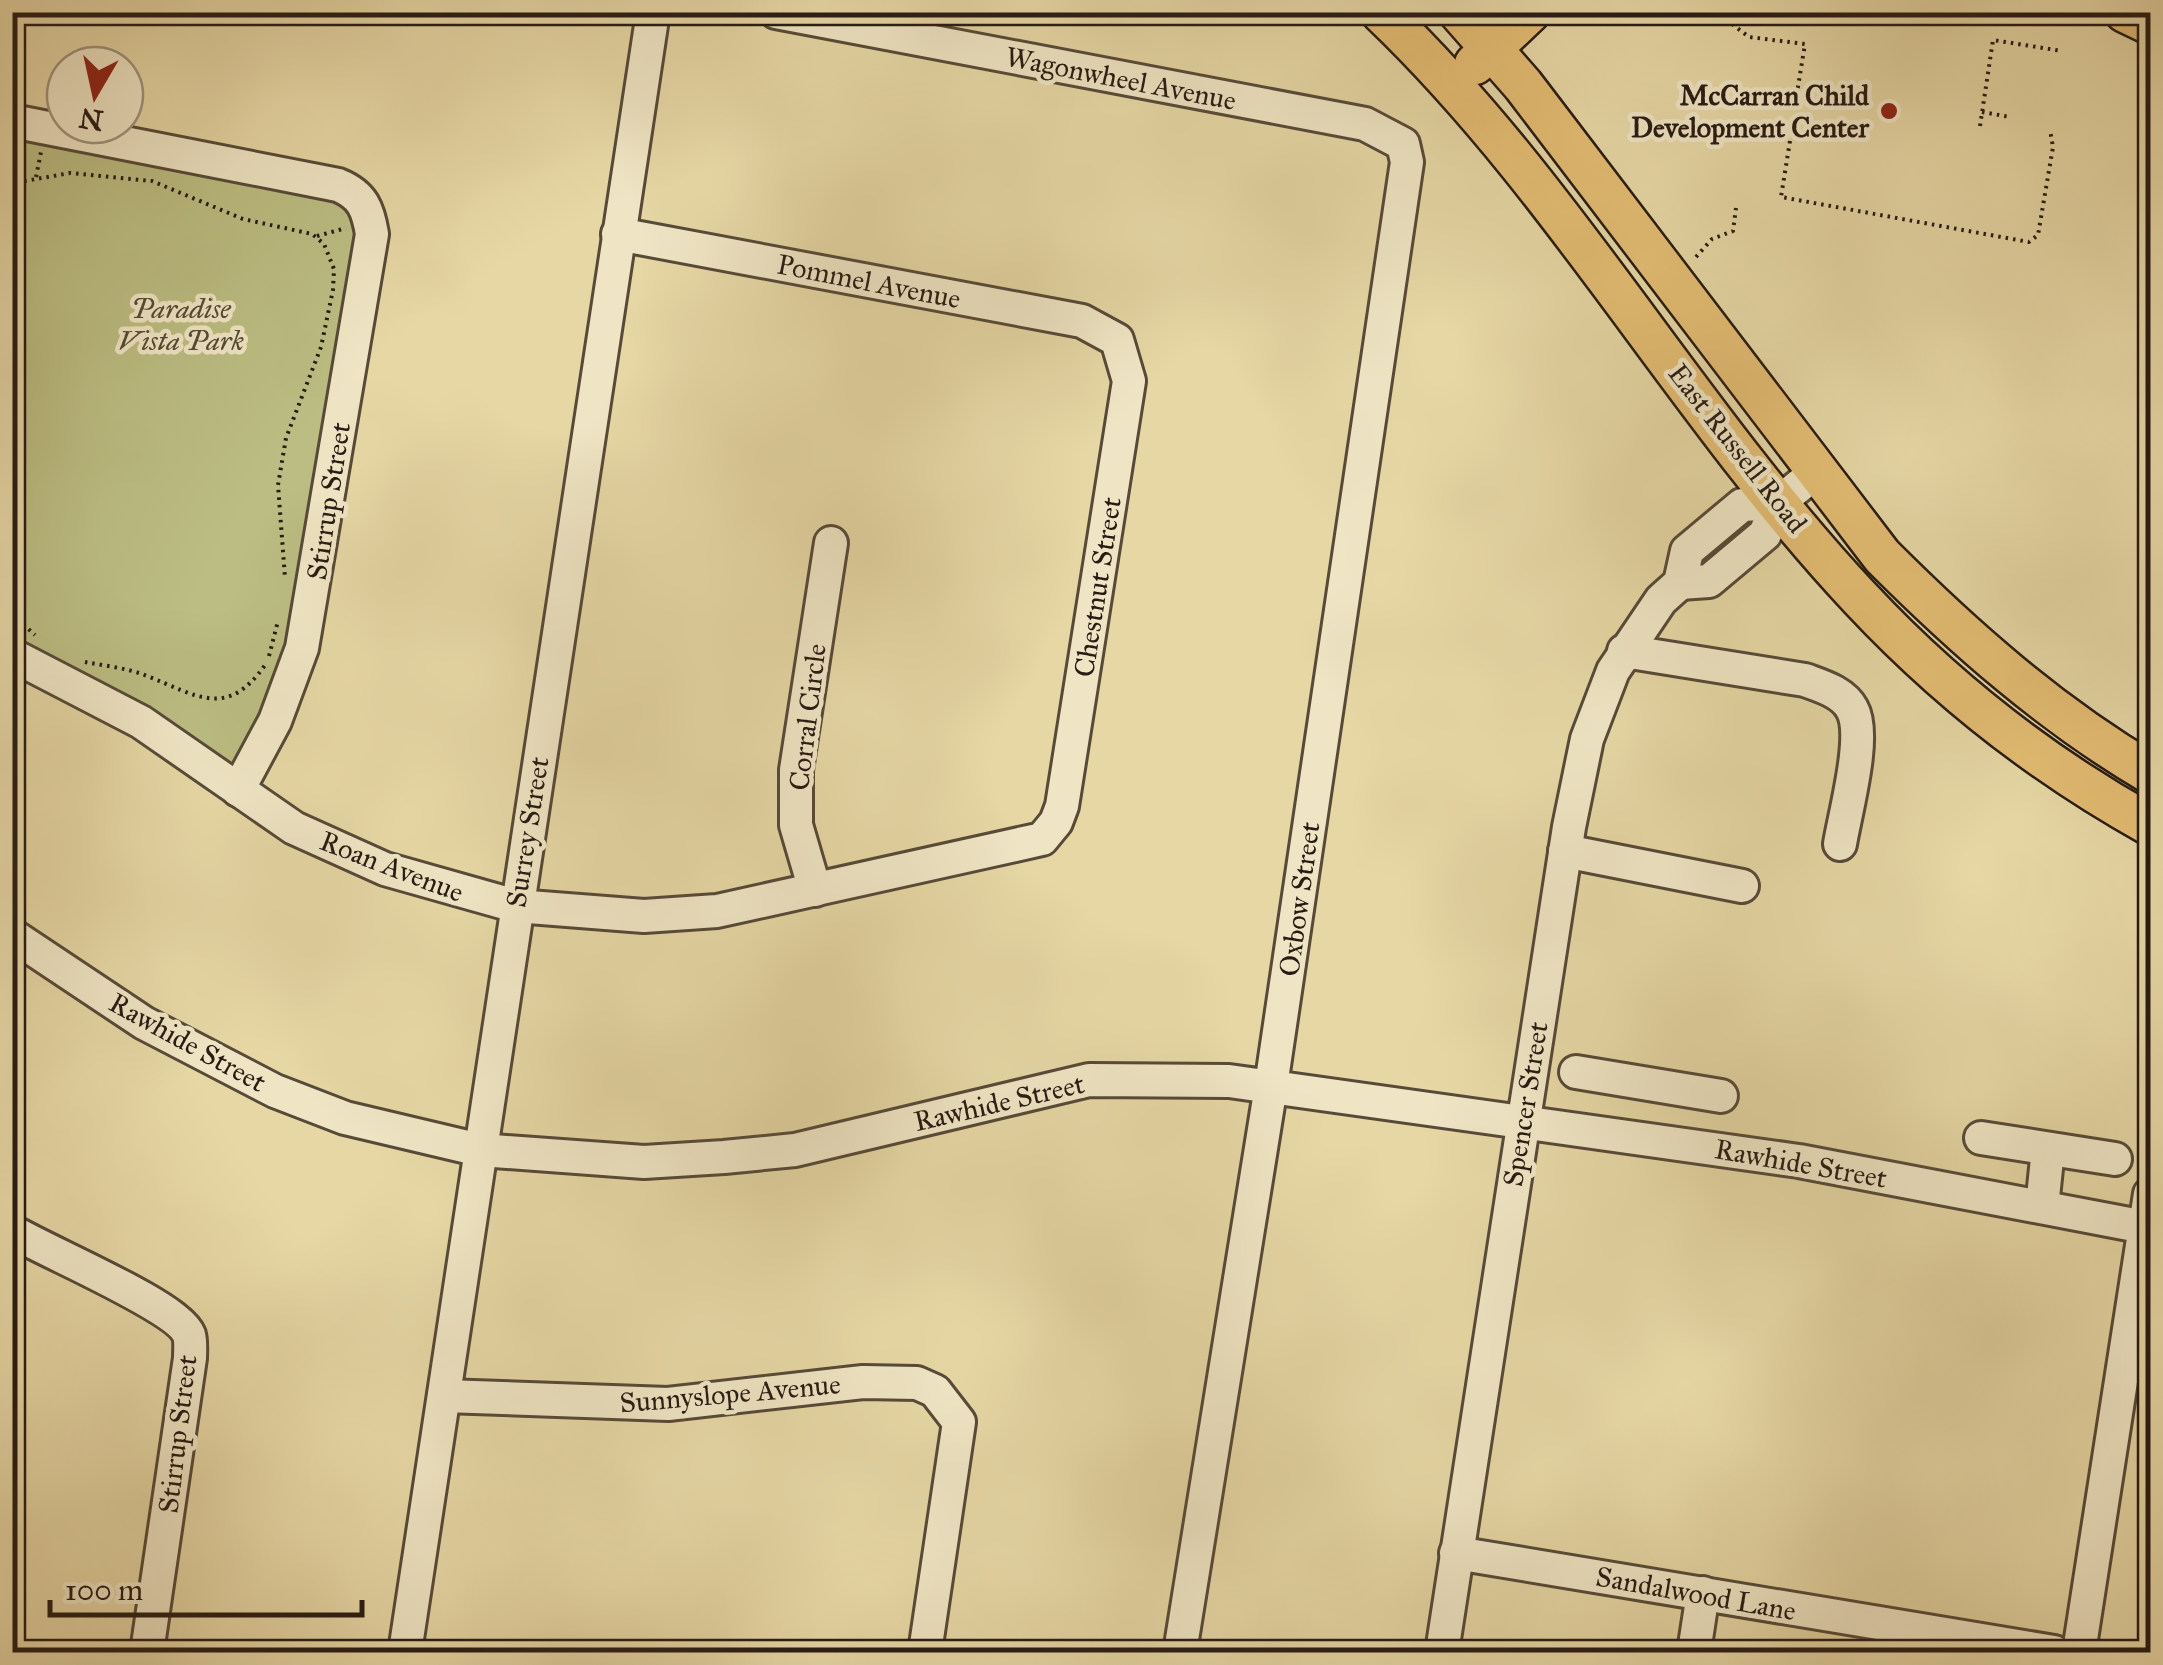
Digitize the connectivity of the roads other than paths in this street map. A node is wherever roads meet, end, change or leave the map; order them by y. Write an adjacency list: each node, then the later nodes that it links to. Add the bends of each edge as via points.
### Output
1 (652, 12): 11 (street, Surrey Street)
2 (776, 12): 10 (street, Wagonwheel Avenue, via 1365,124)
3 (1381, 12): 8 (main road, East Russell Road)
4 (1530, 12): 6 (main road)
5 (2126, 12): 7 (main road)
6 (1473, 23): 8 (main road); 13 (main road, East Russell Road)
7 (2150, 24)
8 (1442, 71): 14 (main road, East Russell Road)
9 (12, 120): 19 (street, Stirrup Street, via 338,186 372,234 302,648 275,721)
10 (1403, 144): 30 (street, Oxbow Street, via 1406,162)
11 (618, 234): 12 (street, Pommel Avenue, via 1082,321); 26 (street, Surrey Street)
12 (1117, 340): 21 (street, Chestnut Street, via 1129,381 1066,783)
13 (1816, 473): 14 (street, Spencer Street); 18 (main road, East Russell Road, via 1882,556 1949,623 2038,698)
14 (1778, 503): 17 (street, Spencer Street, via 1765,534 1709,582 1680,582); 20 (main road, East Russell Road, via 1859,597 1962,696 2074,782)
15 (832, 543): 25 (street, Corral Circle, via 796,770 796,824)
16 (26, 647): 19 (street, Roan Avenue)
17 (1624, 651): 22 (street, via 1831,689 1852,708 1858,732); 23 (street, Spencer Street, via 1587,738)
18 (2150, 773)
19 (238, 790): 26 (street, Roan Avenue, via 294,828 385,869)
20 (2150, 826)
21 (1048, 831): 25 (street, Roan Avenue, via 1032,844)
22 (1840, 844)
23 (1565, 851): 24 (street); 32 (street, Spencer Street)
24 (1742, 886)
25 (815, 890): 26 (street, Roan Avenue, via 717,911 644,916)
26 (516, 906): 36 (street, Surrey Street)
27 (12, 935): 36 (street, Rawhide Street, via 144,1024 243,1076 344,1118)
28 (1576, 1072): 29 (street)
29 (1655, 1085): 31 (street); 33 (street)
30 (1271, 1086): 32 (street, Rawhide Street); 36 (street, Rawhide Street, via 1089,1080 794,1150 724,1157 644,1162); 47 (street, Oxbow Street)
31 (1721, 1096)
32 (1523, 1120): 33 (street, Rawhide Street); 42 (street, Spencer Street)
33 (1646, 1138): 38 (street, Rawhide Street)
34 (1982, 1138): 35 (street)
35 (2048, 1149): 37 (street); 38 (street)
36 (480, 1150): 41 (street, Surrey Street)
37 (2114, 1159)
38 (2042, 1207): 39 (street, Rawhide Street)
39 (2149, 1216): 51 (street)
40 (12, 1231): 44 (street, Stirrup Street, via 166,1310 188,1334)
41 (444, 1396): 45 (street, Surrey Street); 46 (street, Sunnyslope Avenue, via 668,1404 863,1382 918,1383 949,1405 958,1422)
42 (1456, 1553): 43 (street, Sandalwood Lane); 48 (street, Spencer Street)
43 (1702, 1594): 49 (street); 50 (street, Sandalwood Lane)
44 (148, 1652)
45 (406, 1652)
46 (925, 1652)
47 (1180, 1652)
48 (1442, 1652)
49 (1694, 1652)
50 (2054, 1652)
51 (2079, 1652)

